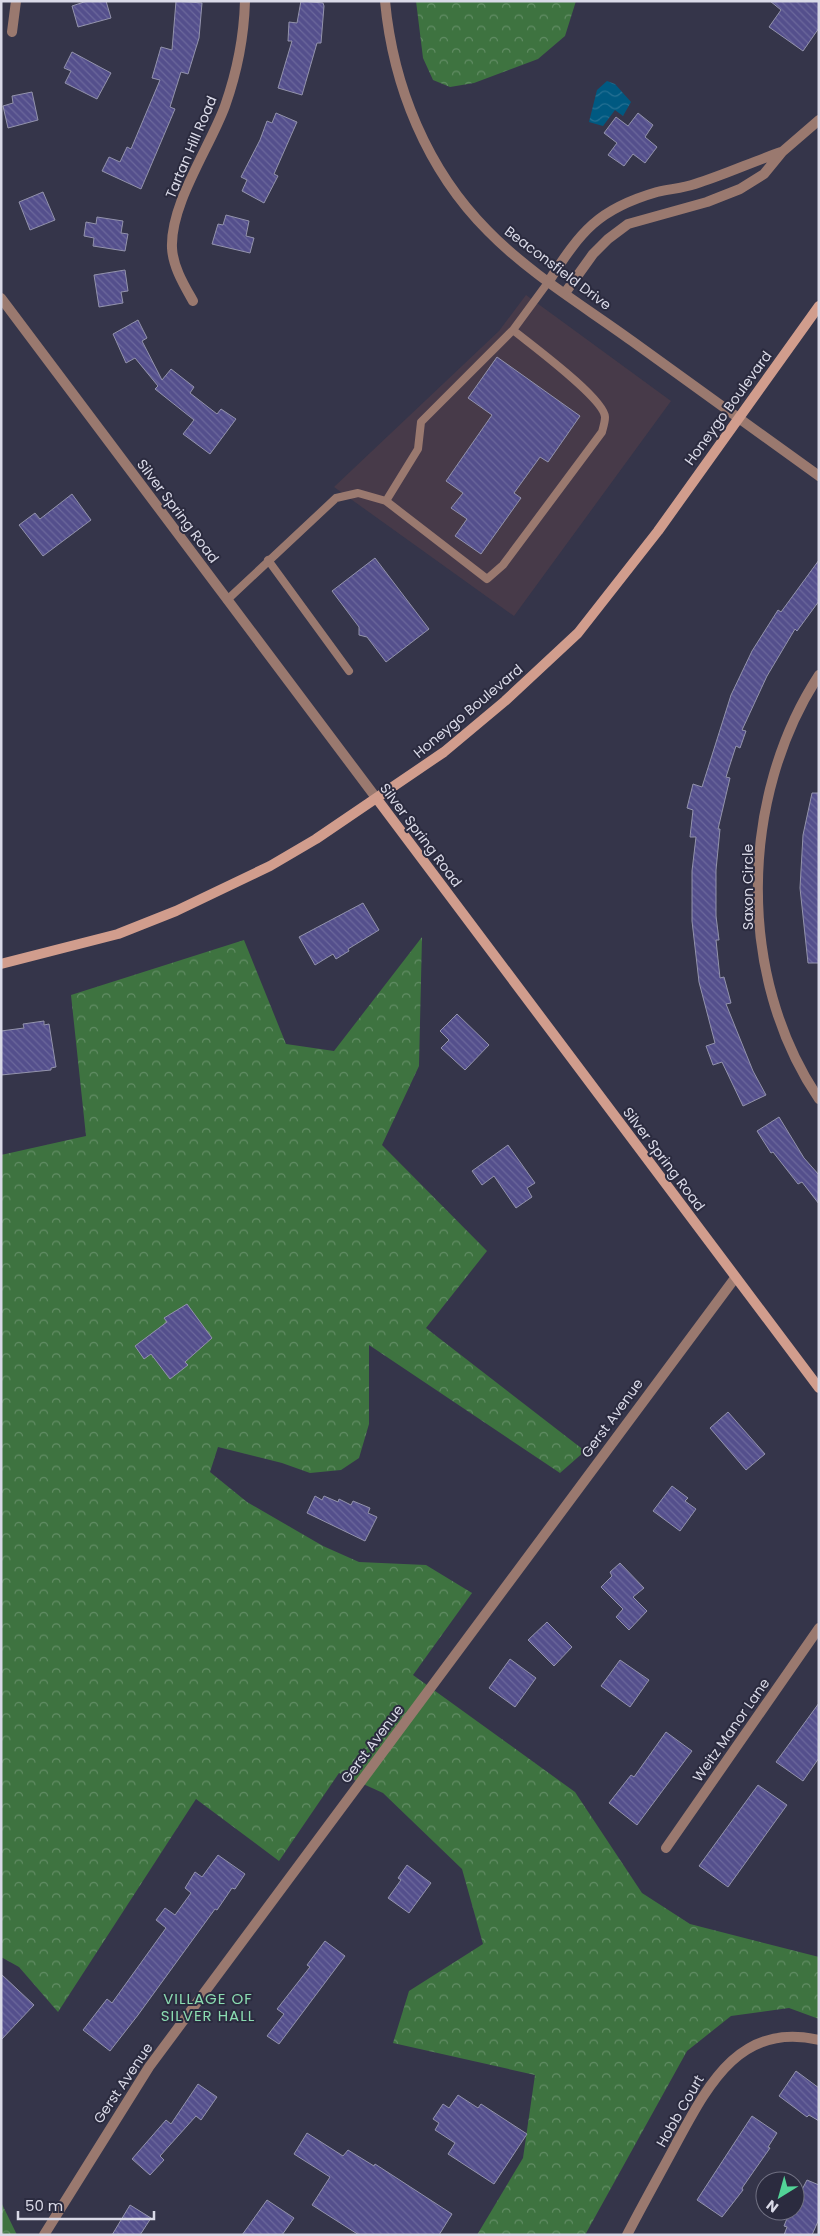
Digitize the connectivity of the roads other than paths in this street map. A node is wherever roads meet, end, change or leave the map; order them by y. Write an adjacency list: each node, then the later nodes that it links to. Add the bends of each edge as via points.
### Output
1 (16, 1): 4 (street)
2 (245, 1): 10 (street, Tartan Hill Road, via 239,57 225,106 180,207 173,233 175,263)
3 (385, 1): 7 (street, Beaconsfield Drive, via 391,47 404,92 432,156 474,216 507,248)
4 (12, 32)
5 (819, 120): 6 (street)
6 (782, 152): 7 (street, via 694,185 658,192 612,208 581,237); 8 (street, via 764,174 740,189 707,202 628,224 593,254)
7 (549, 281): 8 (street, Beaconsfield Drive); 12 (lane)
8 (566, 293): 13 (street, Beaconsfield Drive)
9 (1, 298): 17 (street, Silver Spring Road)
10 (193, 301)
11 (819, 306): 13 (main road, Honeygo Boulevard)
12 (513, 330): 15 (lane, via 421,422 418,449); 15 (lane, via 584,388 602,408 605,417 602,432 515,550 487,579)
13 (738, 418): 14 (street, Beaconsfield Drive); 20 (main road, Honeygo Boulevard, via 658,531 578,633 444,752)
14 (819, 476)
15 (386, 501): 16 (lane, via 358,493 336,498)
16 (268, 560): 17 (lane); 18 (lane)
17 (227, 600): 20 (street, Silver Spring Road)
18 (350, 671)
19 (819, 675): 22 (street, Saxon Circle, via 779,757 762,834 759,893 763,953 772,991 798,1062)
20 (377, 799): 21 (main road, Honeygo Boulevard, via 270,866 176,911 118,934); 23 (main road, Silver Spring Road)
21 (1, 964)
22 (819, 1099)
23 (735, 1278): 24 (main road, Silver Spring Road); 28 (street, Gerst Avenue, via 149,2067)
24 (819, 1388)
25 (819, 1628): 26 (street, Weitz Manor Lane)
26 (666, 1848)
27 (819, 2040): 29 (street, Hobb Court, via 785,2036 763,2041 729,2062 699,2102)
28 (44, 2235)
29 (627, 2235)

